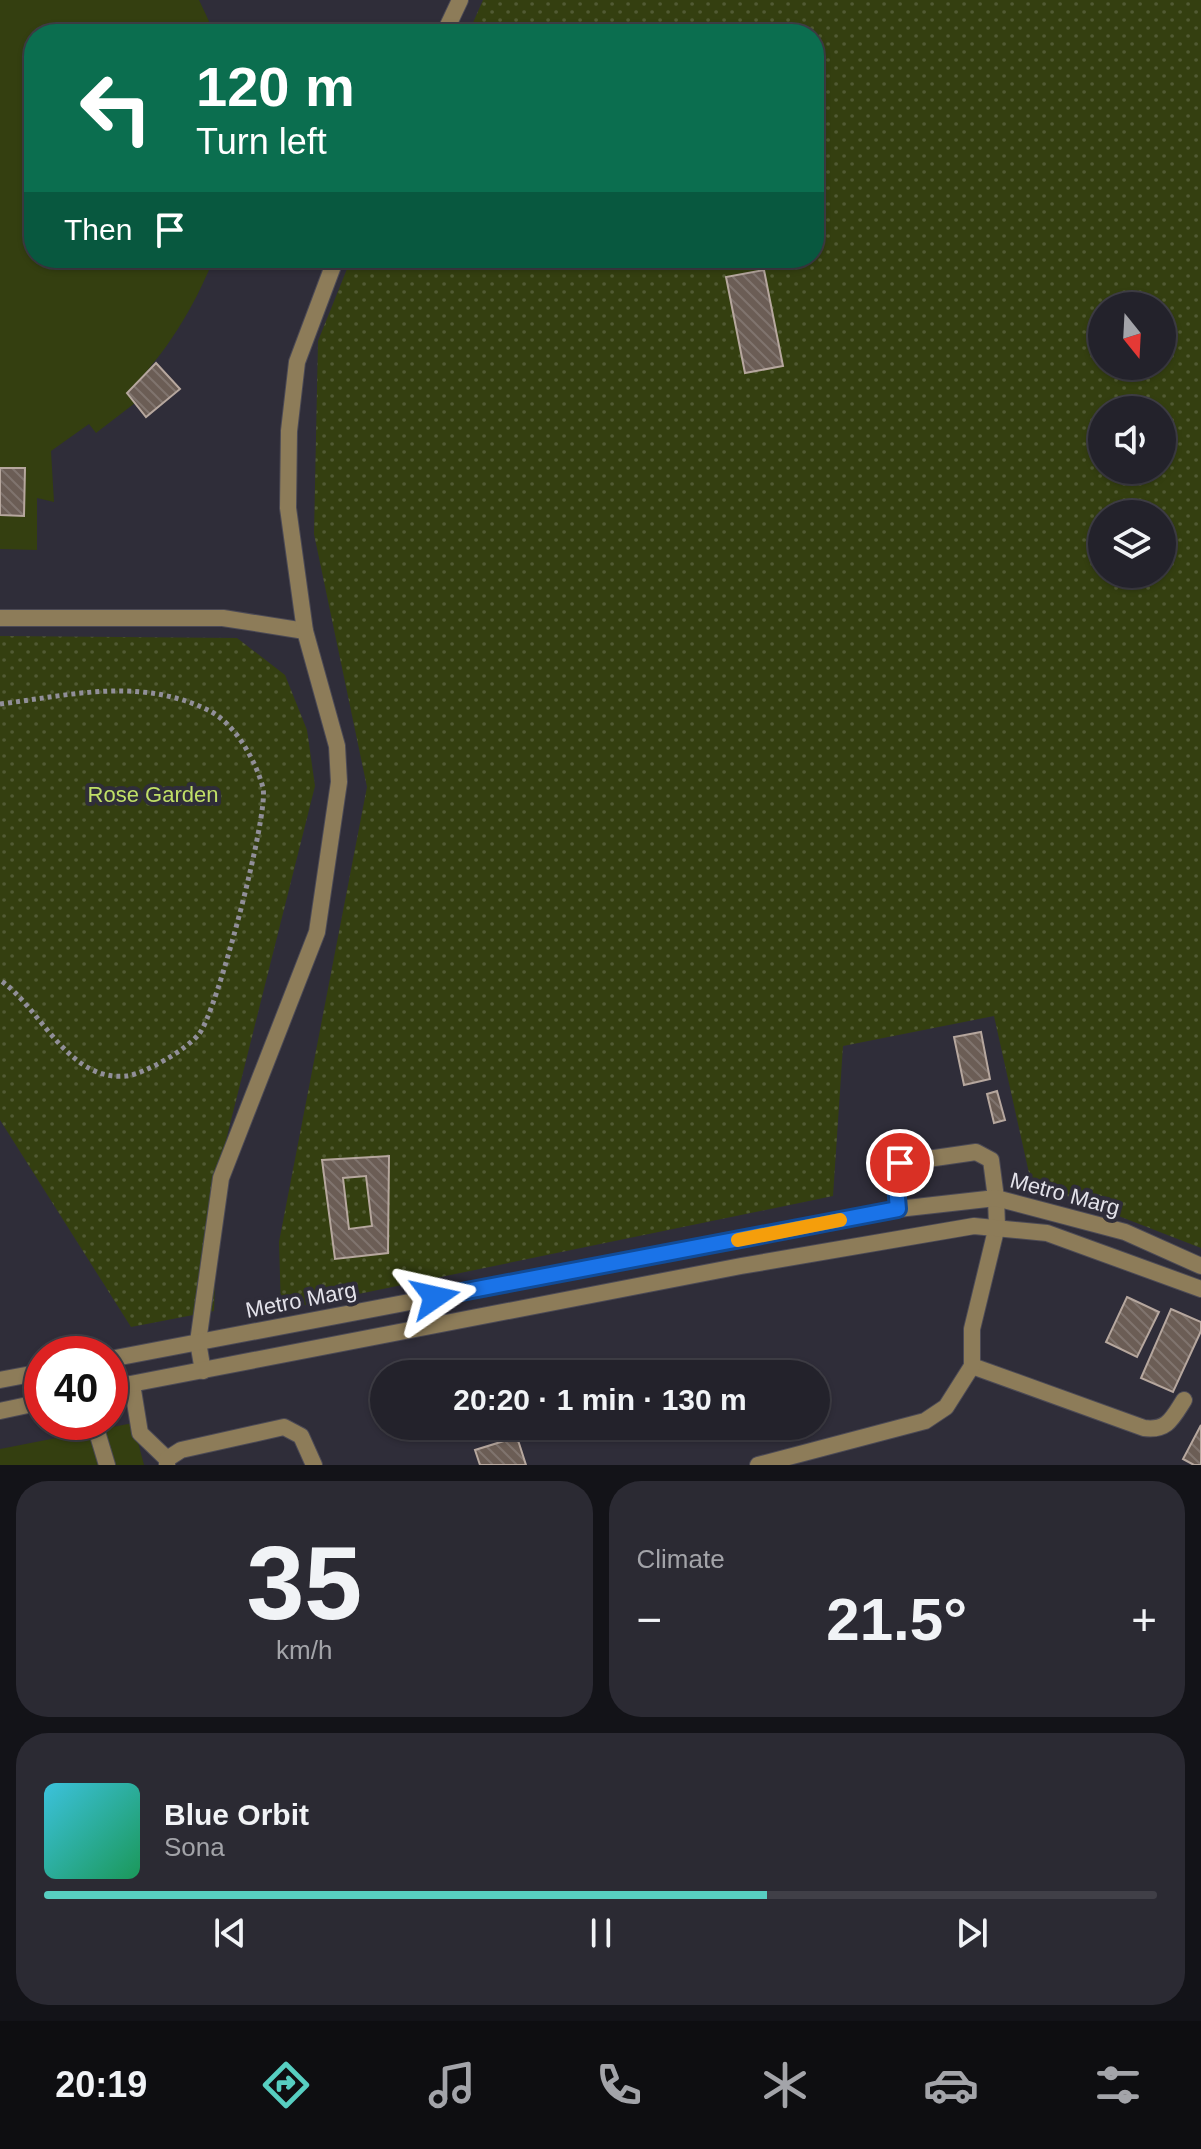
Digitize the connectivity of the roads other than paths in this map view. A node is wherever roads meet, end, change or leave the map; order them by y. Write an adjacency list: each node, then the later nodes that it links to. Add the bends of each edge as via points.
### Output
1 (460, 0): 2 (street)
2 (449, 24)
3 (332, 268): 5 (street, via 297,362 289,431 288,508)
4 (0, 618): 5 (street, via 223,618)
5 (305, 631): 11 (street, via 340,762 317,932 221,1178)
6 (996, 1198): 7 (street, Metro Marg); 7 (street, via 991,1160 976,1152 900,1163 895,1174); 8 (street); 9 (street, Metro Marg, via 1125,1232)
7 (898, 1209): 11 (street, Metro Marg)
8 (997, 1226): 10 (street, Metro Marg, via 1047,1233); 13 (street, via 972,1329); 14 (street, Metro Marg, via 861,1244)
9 (1201, 1266)
10 (1201, 1289)
11 (198, 1342): 12 (street, Metro Marg); 14 (street)
12 (128, 1356)
13 (972, 1366): 19 (street, via 1144,1428 1159,1430 1170,1423); 26 (street, via 946,1407 925,1421)
14 (203, 1371): 17 (street, Metro Marg)
15 (24, 1375): 16 (street)
16 (0, 1380)
17 (132, 1384): 18 (street, Metro Marg); 23 (street, via 140,1433)
18 (128, 1385)
19 (1184, 1400)
20 (24, 1406): 21 (street)
21 (0, 1411)
22 (99, 1440): 24 (street)
23 (167, 1462): 25 (street, via 181,1450 284,1427 301,1436)
24 (107, 1465)
25 (314, 1465)
26 (758, 1465)

